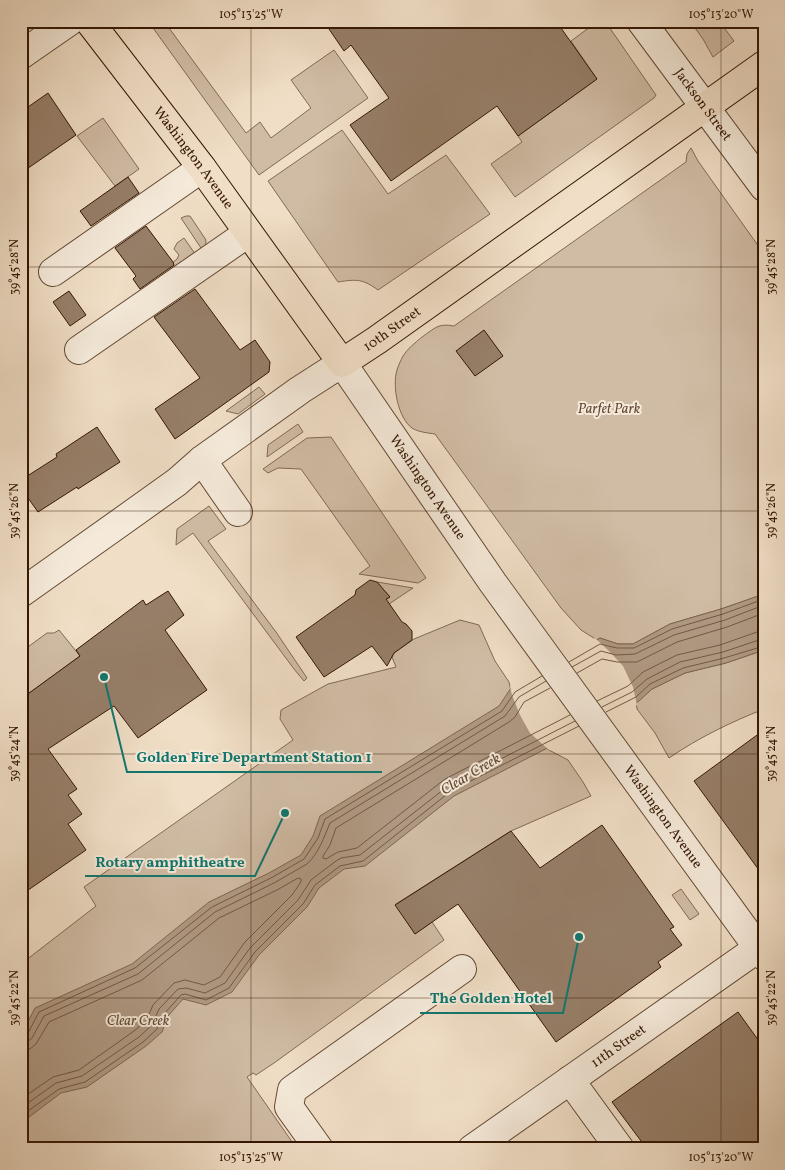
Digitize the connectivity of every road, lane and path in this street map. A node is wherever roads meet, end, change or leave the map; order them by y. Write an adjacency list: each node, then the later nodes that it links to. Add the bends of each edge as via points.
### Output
1 (70, 21): 4 (street)
2 (89, 21): 7 (main road, Washington Avenue)
3 (641, 21): 6 (street, Jackson Street)
4 (21, 55)
5 (764, 65): 6 (main road, 10th Street)
6 (705, 107): 8 (street, Jackson Street); 13 (main road, 10th Street)
7 (207, 175): 9 (main road, Washington Avenue); 10 (street); 11 (street)
8 (764, 187)
9 (248, 232): 12 (street); 13 (main road, Washington Avenue)
10 (53, 272)
11 (82, 273)
12 (79, 350)
13 (342, 363): 14 (street, 10th Street); 17 (street, Washington Avenue, via 493,584)
14 (202, 460): 15 (street); 16 (street, 10th Street, via 177,482)
15 (238, 512)
16 (21, 594)
17 (762, 949): 19 (street, 11th Street)
18 (462, 970): 20 (street, via 292,1090 289,1107)
19 (570, 1080): 21 (street, 11th Street); 22 (street)
20 (319, 1149)
21 (472, 1149)
22 (620, 1149)

